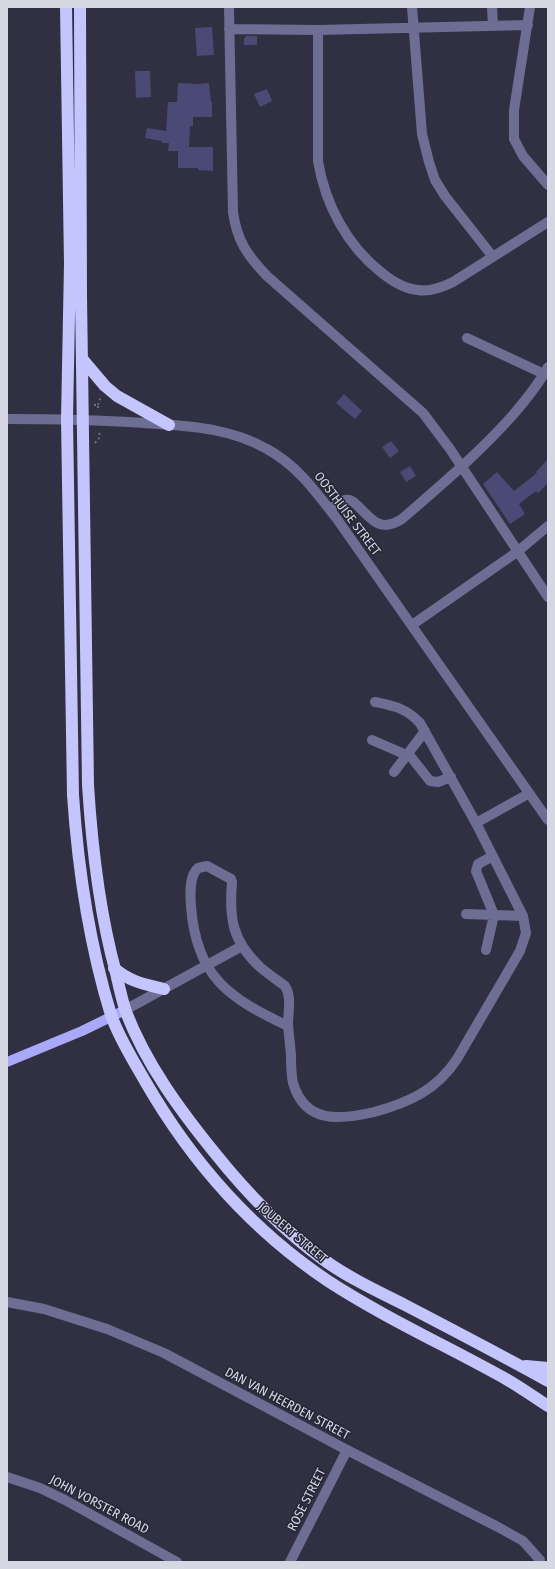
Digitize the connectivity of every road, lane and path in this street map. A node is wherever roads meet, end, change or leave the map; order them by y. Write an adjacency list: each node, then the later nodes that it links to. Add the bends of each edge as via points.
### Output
1 (66, 7): 18 (highway, JOUBERT STREET, via 70,264)
2 (80, 7): 16 (highway, JOUBERT STREET)
3 (229, 7): 10 (street)
4 (412, 7): 9 (street)
5 (492, 7): 8 (street)
6 (530, 7): 7 (street)
7 (528, 25): 8 (street); 12 (street, via 514,110 514,139 523,156)
8 (493, 26): 9 (street)
9 (414, 28): 11 (street); 14 (street, via 422,134 435,180 444,196)
10 (229, 29): 11 (street); 22 (street, via 233,212 241,242 248,255 267,276 423,413)
11 (318, 30): 14 (street, via 318,161 322,180 342,229 363,256 390,280 417,290 442,287)
12 (548, 185)
13 (548, 222): 14 (street)
14 (493, 257)
15 (467, 338): 17 (street)
16 (83, 360): 20 (highway, JOUBERT STREET); 21 (highway, via 117,396)
17 (546, 370): 22 (street, via 522,405)
18 (67, 419): 19 (street, OOSTHUISE STREET); 20 (street, OOSTHUISE STREET); 47 (highway, JOUBERT STREET, via 72,668 71,753 75,832 90,926)
19 (7, 420)
20 (83, 420): 21 (street, OOSTHUISE STREET); 44 (highway, JOUBERT STREET, via 87,736 91,837 105,932)
21 (169, 425): 23 (street, OOSTHUISE STREET, via 234,434 268,449 301,474)
22 (461, 467): 23 (street, via 402,519 391,525 381,525 351,500 342,501); 25 (street)
23 (330, 509): 27 (street, OOSTHUISE STREET)
24 (548, 526): 25 (street)
25 (517, 552): 26 (street); 27 (street)
26 (548, 597)
27 (412, 625): 34 (street, OOSTHUISE STREET)
28 (375, 702): 29 (street, via 409,712)
29 (425, 731): 31 (street); 33 (street)
30 (372, 740): 31 (street)
31 (408, 755): 32 (street); 33 (street, via 430,781 438,782)
32 (394, 772)
33 (450, 777): 36 (street)
34 (528, 794): 35 (street, OOSTHUISE STREET); 36 (street)
35 (548, 820)
36 (476, 823): 37 (street)
37 (493, 856): 39 (street, via 478,864 476,871); 40 (street)
38 (466, 914): 39 (street)
39 (494, 915): 40 (street); 42 (street)
40 (523, 916): 48 (street, via 526,934 520,951 450,1070 432,1087 416,1096 385,1108 345,1118 316,1113 302,1100 293,1082)
41 (242, 946): 43 (street); 43 (street, via 231,914 231,879 207,866 200,867 193,873 191,902 194,932); 48 (street, via 260,967 288,990)
42 (486, 950)
43 (207, 964): 45 (street); 48 (street, via 217,980 233,996)
44 (114, 968): 45 (highway, via 133,981); 46 (highway, JOUBERT STREET)
45 (164, 989): 46 (street)
46 (126, 1010): 47 (main road); 51 (highway, JOUBERT STREET, via 148,1056 177,1105 238,1181 282,1225 323,1260 343,1272)
47 (112, 1016): 49 (main road); 54 (highway, JOUBERT STREET, via 131,1057 154,1096 196,1158 234,1202 291,1255 351,1296 507,1380)
48 (288, 1026)
49 (7, 1062)
50 (7, 1302): 55 (street, DAN VAN HEERDEN STREET, via 107,1329 164,1353)
51 (521, 1366): 52 (highway); 53 (highway, JOUBERT STREET)
52 (548, 1368)
53 (548, 1381)
54 (548, 1406)
55 (347, 1450): 57 (street, DAN VAN HEERDEN STREET, via 512,1534); 59 (street, ROSE STREET)
56 (7, 1477): 58 (street, JOHN VORSTER ROAD, via 65,1500)
57 (540, 1560)
58 (177, 1562)
59 (290, 1562)

